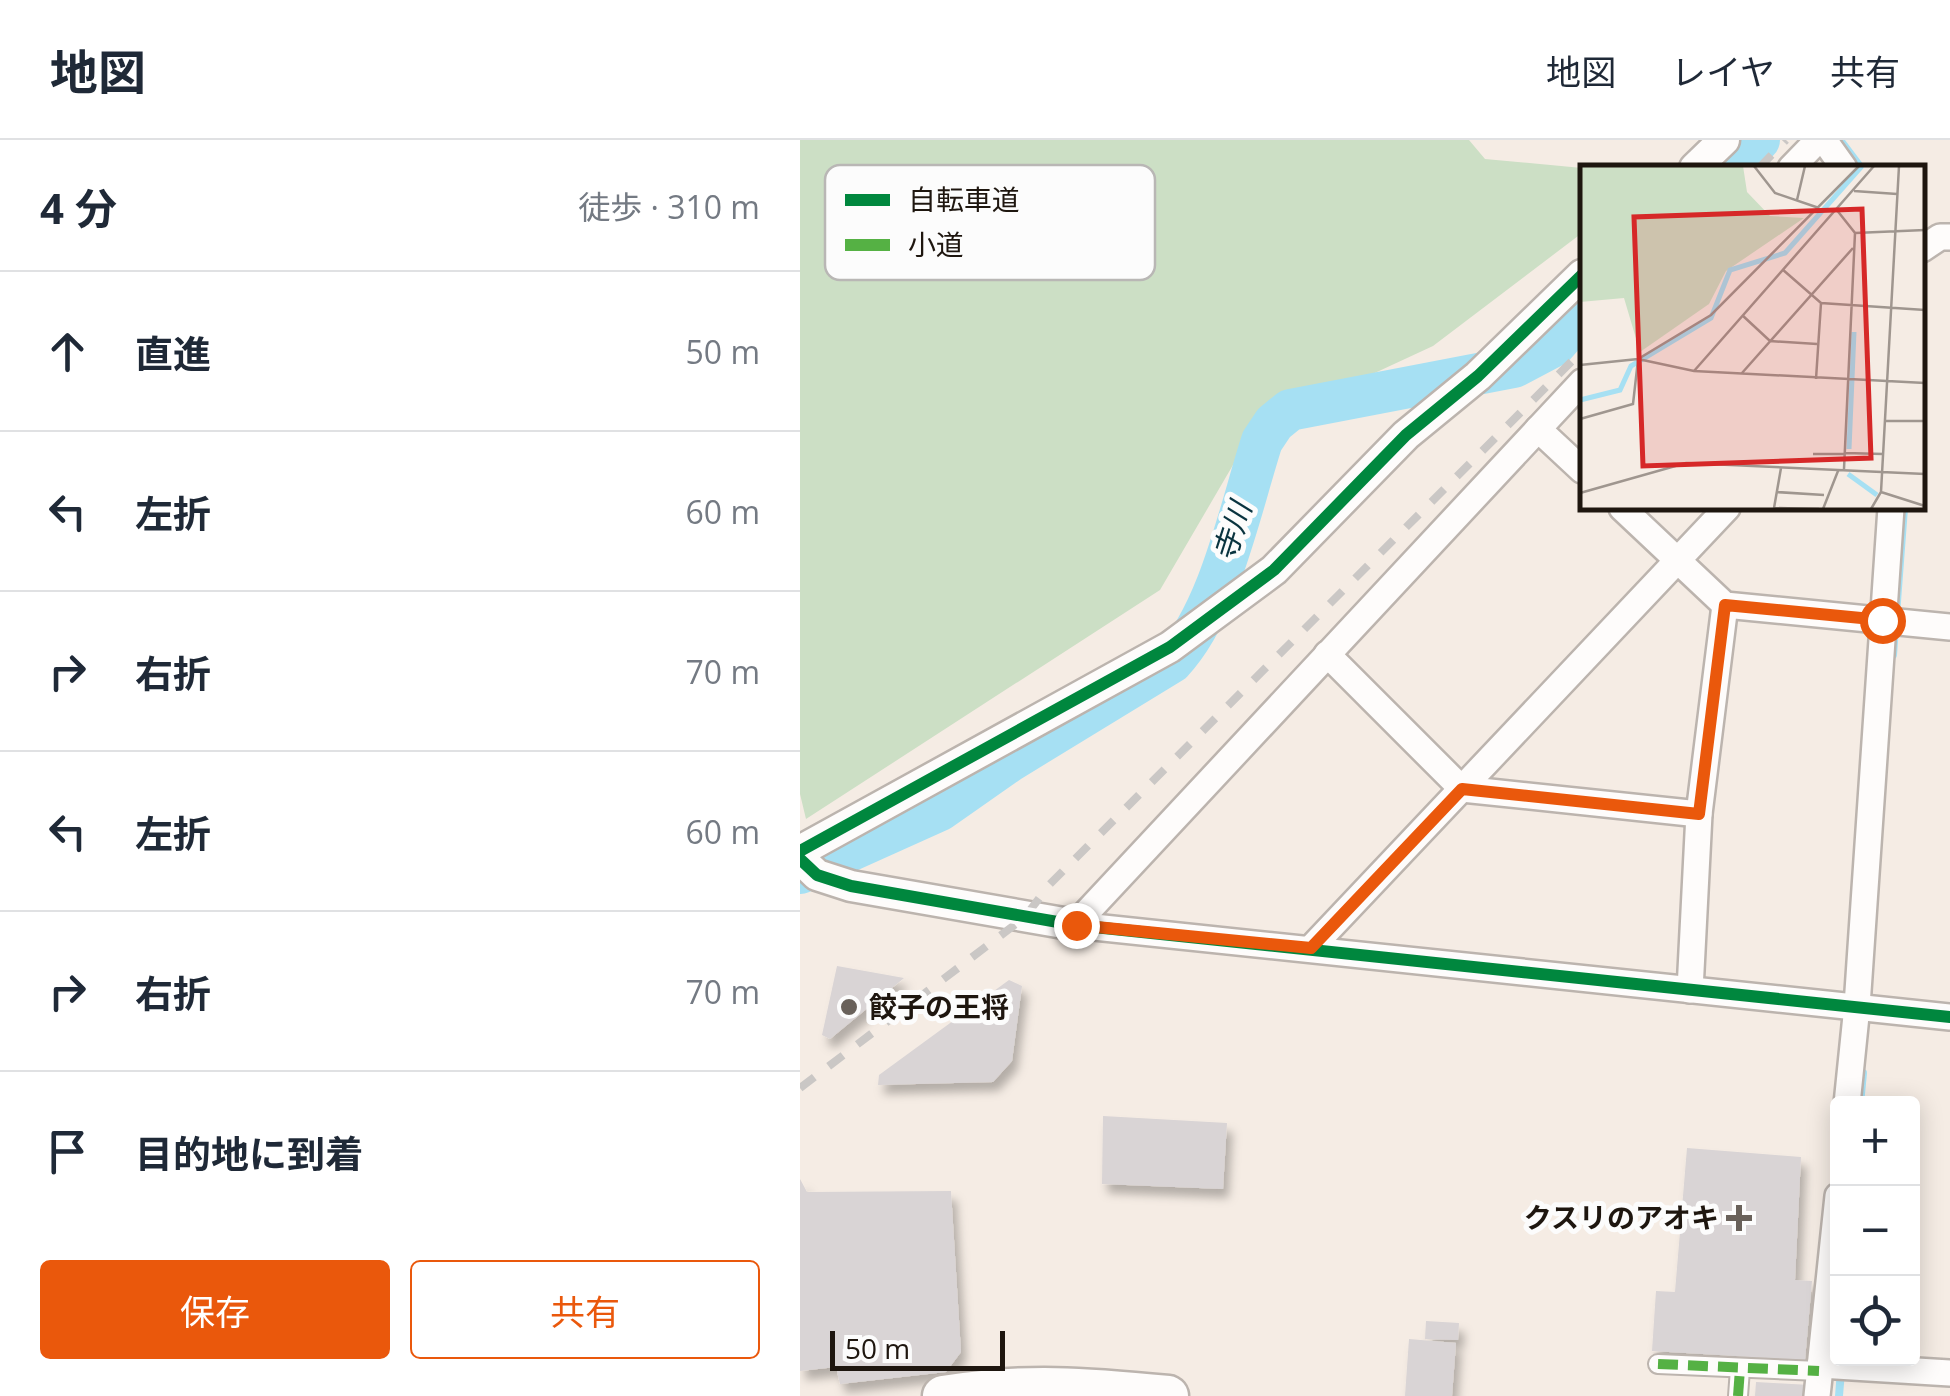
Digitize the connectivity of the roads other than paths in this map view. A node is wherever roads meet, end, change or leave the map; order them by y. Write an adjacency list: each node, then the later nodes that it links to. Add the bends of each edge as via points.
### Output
1 (1724, 140): 3 (street)
2 (1821, 140): 4 (street); 5 (street)
3 (1698, 165)
4 (1794, 165)
5 (1842, 165)
6 (1580, 278): 20 (street, via 1406,435 1274,570 1170,647)
7 (1580, 384): 8 (street)
8 (1538, 428): 9 (street); 17 (street)
9 (1580, 468)
10 (1624, 510): 13 (street)
11 (1725, 510): 13 (street)
12 (1890, 510): 15 (street)
13 (1677, 558): 14 (street); 18 (street)
14 (1725, 605): 15 (street); 19 (street)
15 (1895, 622): 16 (street); 25 (street)
16 (1950, 627)
17 (1327, 654): 18 (street); 22 (street)
18 (1462, 789): 19 (street); 23 (street)
19 (1699, 814): 24 (street)
20 (800, 852)
21 (800, 859): 22 (street, via 817,876 851,886)
22 (1076, 925): 23 (street)
23 (1311, 948): 24 (street)
24 (1690, 990): 25 (street)
25 (1857, 1006): 26 (street); 27 (street)
26 (1950, 1017)
27 (1848, 1096)
28 (1833, 1276): 31 (street)
29 (1658, 1364): 30 (street)
30 (1740, 1369): 31 (street); 35 (street)
31 (1827, 1372): 32 (street)
32 (1950, 1373)
33 (943, 1396): 34 (main road, via 1059,1386)
34 (1168, 1396)
35 (1738, 1396)

